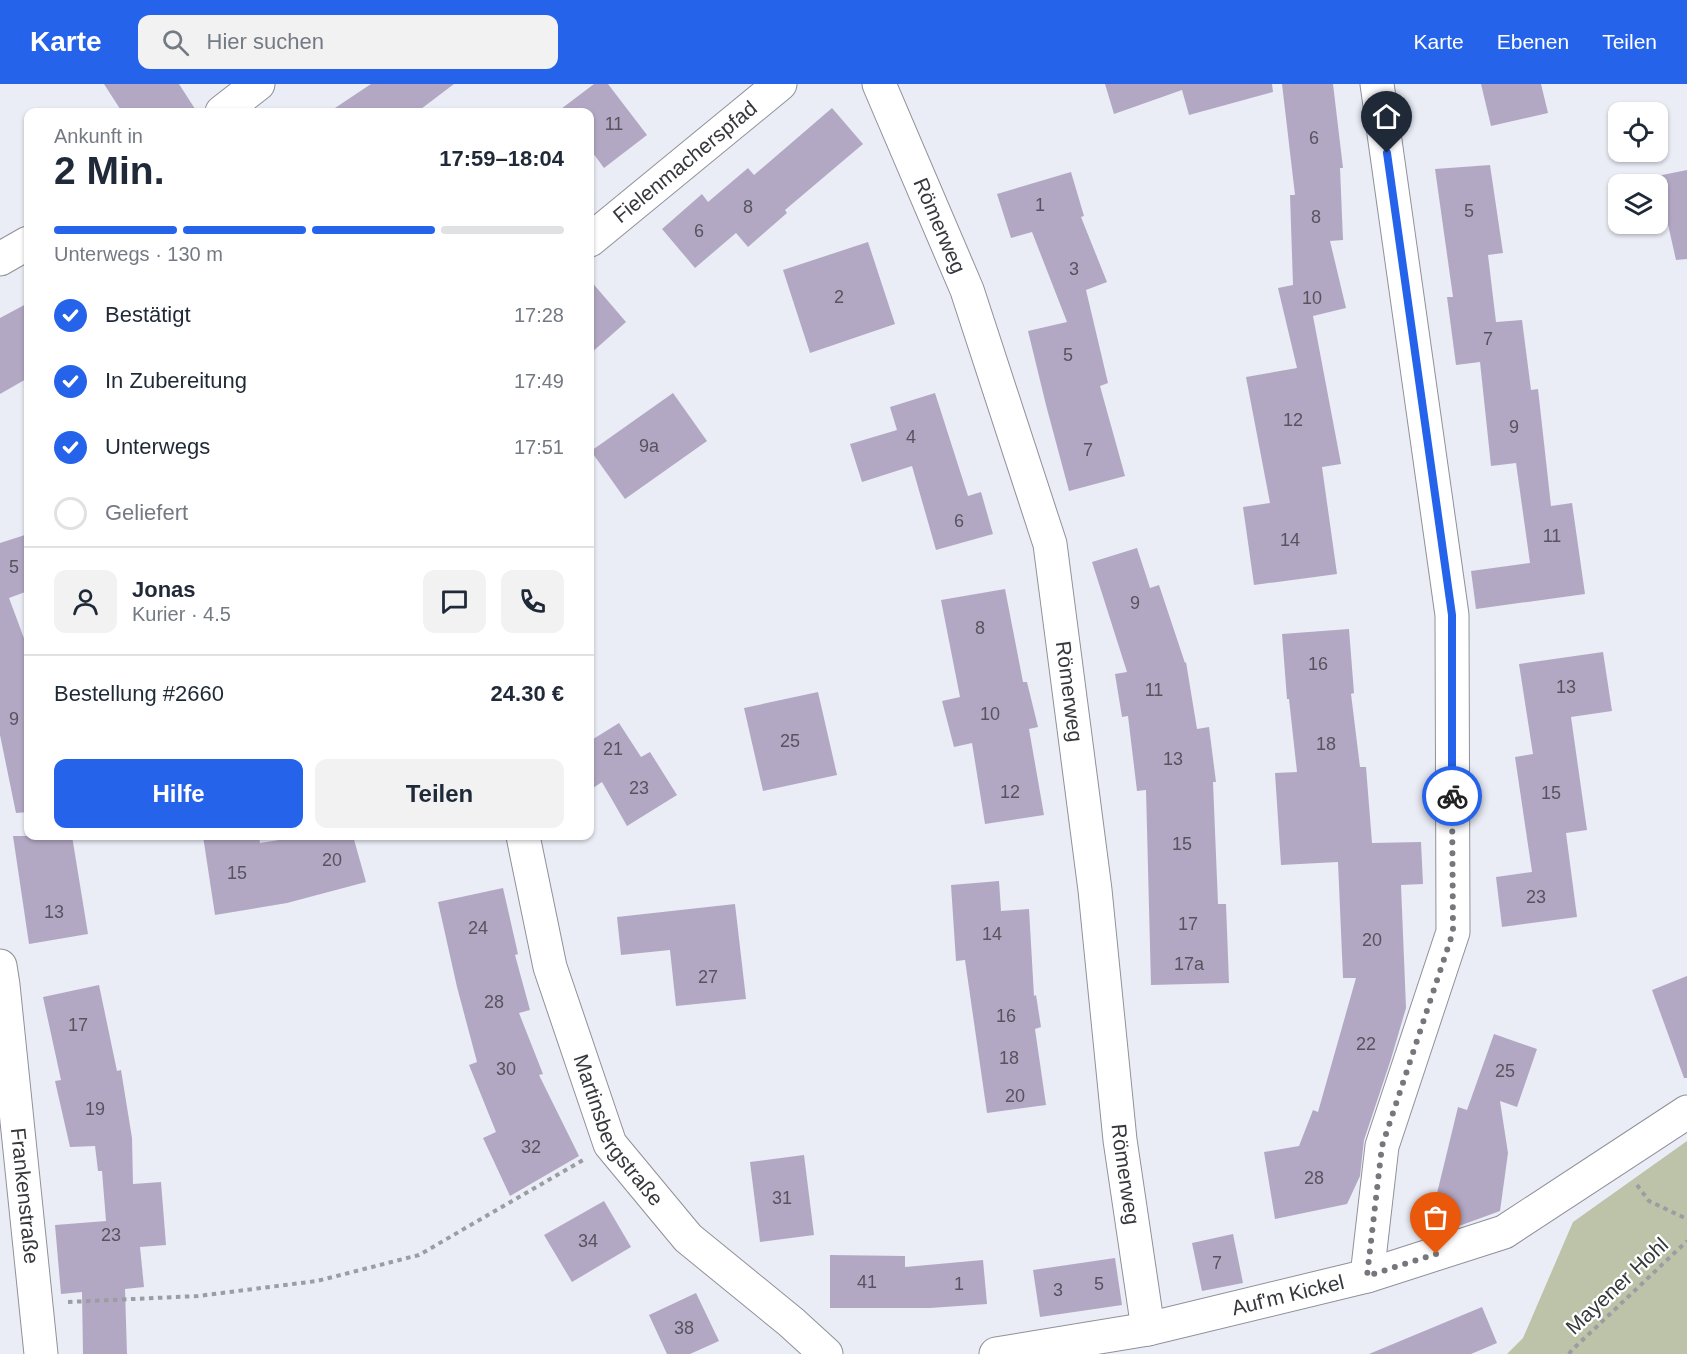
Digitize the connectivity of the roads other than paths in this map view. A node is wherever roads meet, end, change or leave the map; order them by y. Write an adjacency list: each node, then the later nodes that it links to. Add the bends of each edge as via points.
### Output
1 (258, 84): 5 (street)
2 (780, 84): 6 (street, Fielenmacherspfad)
3 (879, 84): 13 (street, Römerweg, via 967,290 1050,544 1095,890 1120,1140)
4 (1377, 84): 12 (street, via 1452,615 1453,932 1382,1146)
5 (227, 108)
6 (594, 237)
7 (24, 245): 8 (street)
8 (0, 259)
9 (524, 840): 15 (street, Martinsbergstraße, via 550,967 609,1144 688,1238)
10 (0, 966): 14 (street, Frankenstraße)
11 (1687, 1112): 12 (street, Auf'm Kickel, via 1504,1232)
12 (1367, 1276): 13 (street, Auf'm Kickel)
13 (1148, 1329): 16 (street, Auf'm Kickel)
14 (41, 1354)
15 (826, 1354)
16 (996, 1354)

